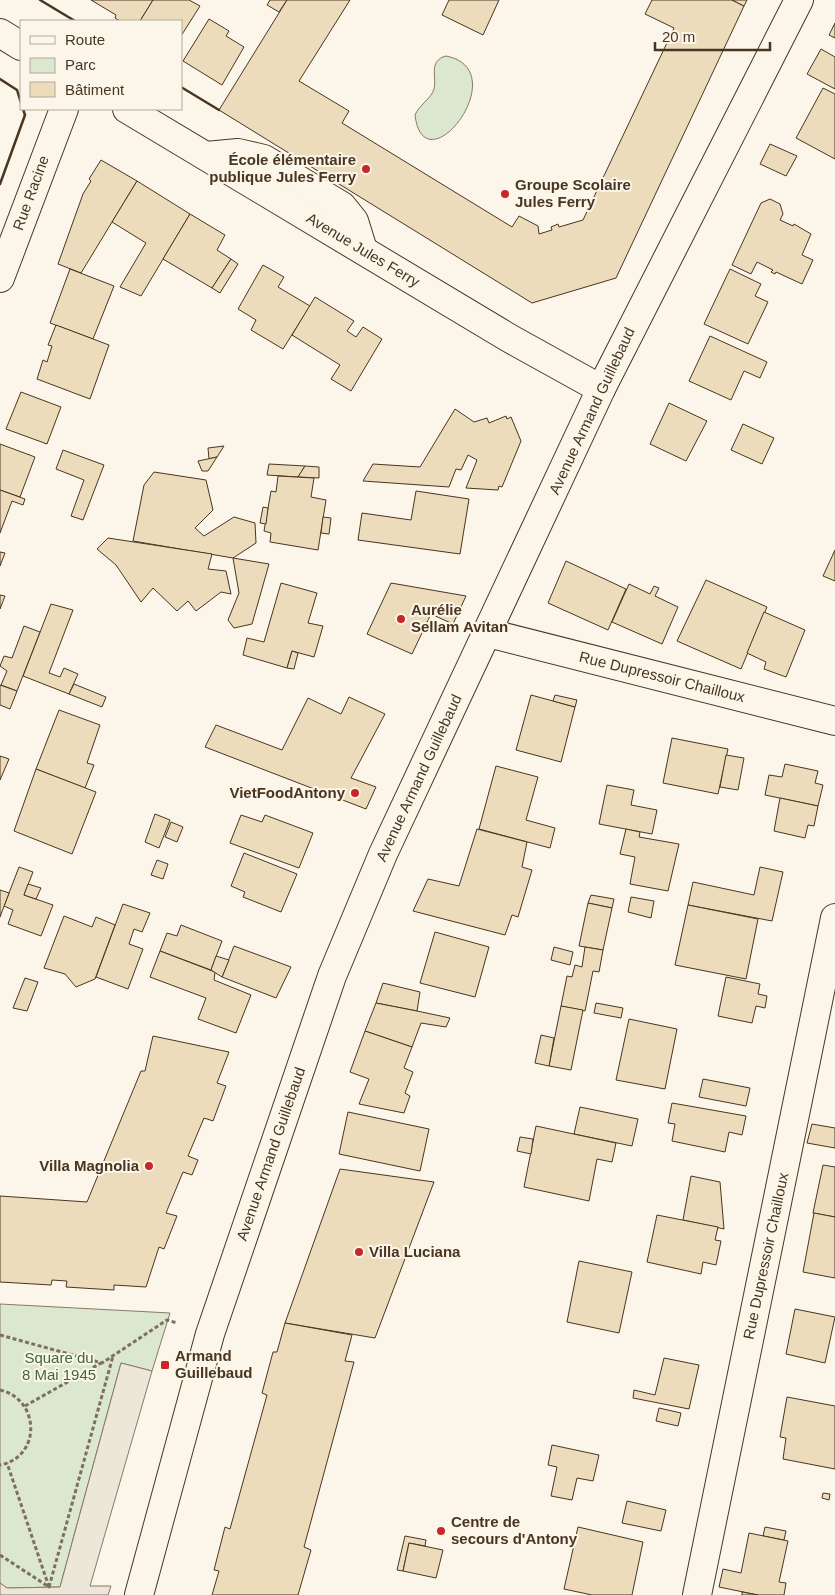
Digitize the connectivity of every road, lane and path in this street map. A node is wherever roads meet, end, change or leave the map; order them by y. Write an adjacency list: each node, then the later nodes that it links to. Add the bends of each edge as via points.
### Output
1 (799, 0): 7 (street, Avenue Armand Guillebaud)
2 (0, 33): 3 (street)
3 (20, 45)
4 (64, 110): 6 (street, Rue Racine)
5 (129, 110): 7 (street, Avenue Jules Ferry, via 509,338)
6 (0, 278)
7 (601, 389): 8 (street, Avenue Armand Guillebaud)
8 (488, 633): 9 (street, Rue Dupressoir Chailloux); 11 (street, Avenue Armand Guillebaud, via 383,854 332,976)
9 (835, 721)
10 (835, 918): 22 (street, Rue Dupressoir Chailloux)
11 (210, 1334): 13 (path, via 168,1320); 21 (street, Avenue Armand Guillebaud)
12 (0, 1335): 14 (path)
13 (113, 1356): 14 (path); 20 (path)
14 (102, 1363): 16 (path)
15 (0, 1390): 16 (path, via 18,1398)
16 (25, 1406): 17 (path, via 32,1423 31,1437 19,1456)
17 (7, 1463): 18 (path); 20 (path)
18 (0, 1465)
19 (0, 1555): 20 (path)
20 (49, 1587)
21 (138, 1595)
22 (697, 1595)

